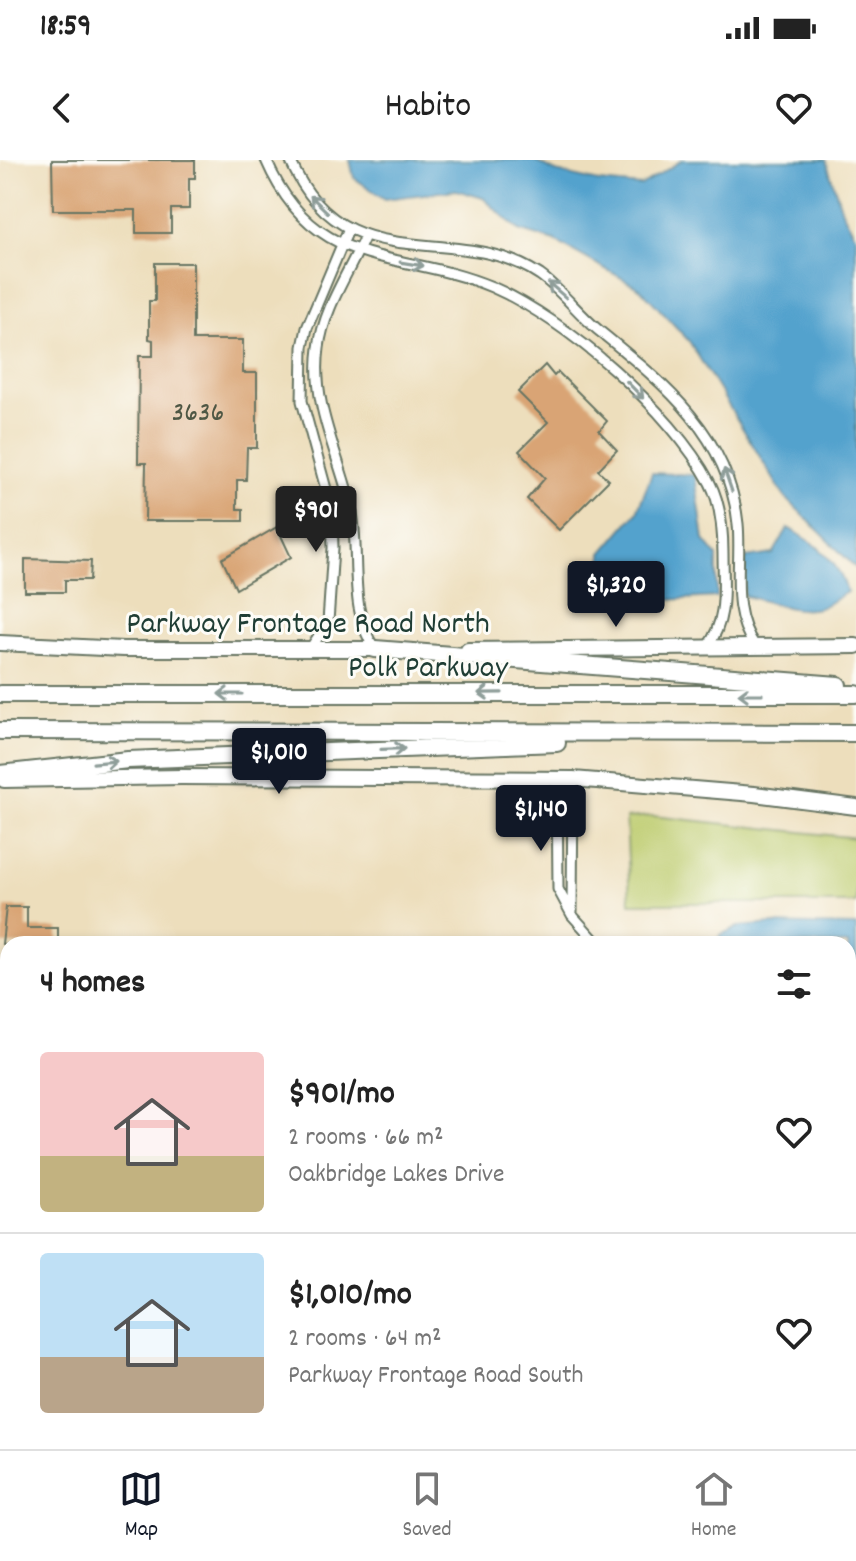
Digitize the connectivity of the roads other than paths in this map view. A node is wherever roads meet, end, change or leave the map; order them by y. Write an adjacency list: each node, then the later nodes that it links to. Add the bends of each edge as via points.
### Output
1 (266, 160): 5 (street, via 298,210)
2 (290, 160): 3 (street, one-way to 2, via 309,194)
3 (349, 228): 4 (street); 5 (street)
4 (365, 236): 6 (street); 8 (street, one-way to 4, via 739,616 738,524 727,476 695,418 669,388 525,267 493,255)
5 (341, 246): 6 (street); 11 (street, via 303,347 302,401 332,511 333,548 328,622)
6 (358, 253): 10 (street, one-way to 10, via 494,288 592,350 650,406 710,484 720,513 721,622); 12 (street, via 322,331 318,372 320,399 351,507 358,617)
7 (0, 643): 11 (main road, Parkway Frontage Road North)
8 (755, 646): 9 (main road, Parkway Frontage Road North); 10 (main road, Parkway Frontage Road North)
9 (856, 646)
10 (707, 647): 12 (main road, Parkway Frontage Road North)
11 (310, 649): 12 (main road, Parkway Frontage Road North)
12 (375, 649): 13 (highway)
13 (856, 686)
14 (0, 694): 15 (highway, Polk Parkway, one-way to 14)
15 (856, 694)
16 (0, 731): 17 (highway)
17 (748, 733): 18 (highway); 19 (highway, one-way to 17, via 128,760)
18 (856, 733)
19 (0, 774)
20 (557, 779): 21 (main road); 22 (main road); 24 (street, via 558,889)
21 (573, 779): 23 (main road); 24 (street)
22 (0, 780)
23 (856, 807)
24 (572, 915): 25 (street)
25 (591, 936)

